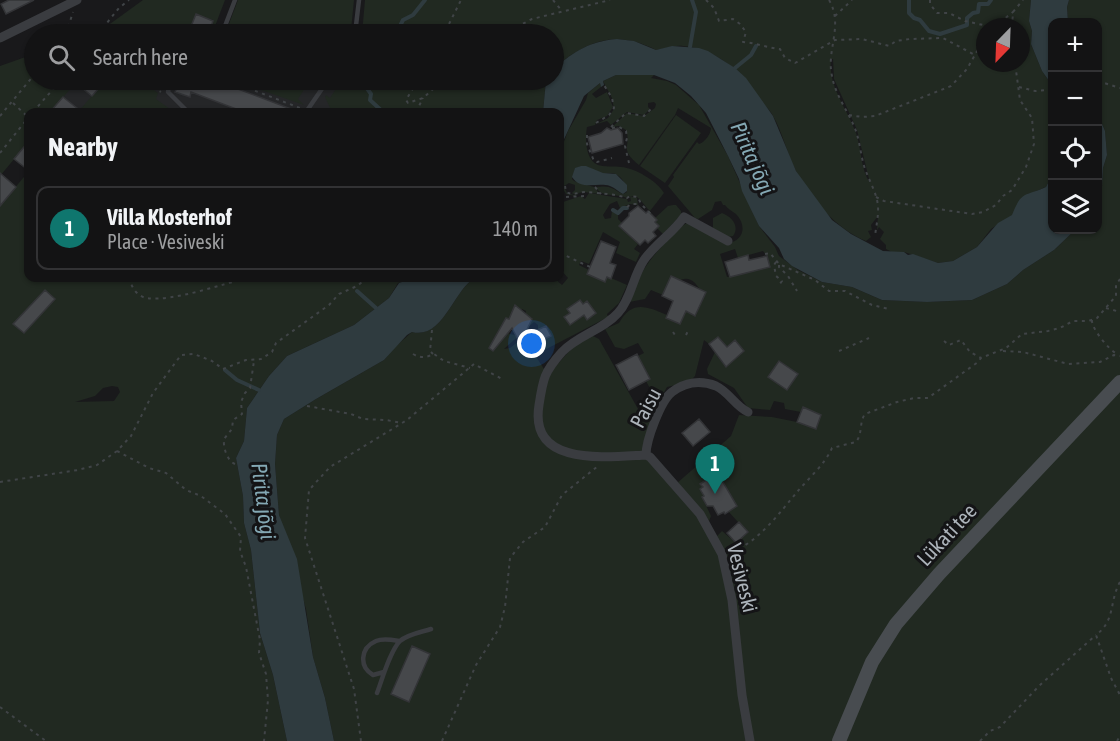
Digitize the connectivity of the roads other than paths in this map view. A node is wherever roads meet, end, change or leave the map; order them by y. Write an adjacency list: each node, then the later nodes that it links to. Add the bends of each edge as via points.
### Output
1 (235, 0): 5 (lane)
2 (359, 0): 6 (lane)
3 (75, 5): 4 (street)
4 (32, 24)
5 (226, 24)
6 (356, 24)
7 (24, 27): 8 (street)
8 (0, 38)
9 (168, 90): 11 (lane)
10 (321, 90): 12 (lane)
11 (184, 108)
12 (309, 108)
13 (728, 241): 16 (street, via 684,217 644,261 618,314 571,343 544,376 537,419 550,444 567,453 597,457)
14 (1120, 381): 22 (main road, Lükati tee, via 896,624 872,662)
15 (748, 412): 16 (street, Paisu, via 708,383 695,382 676,389 668,396 657,419)
16 (646, 455): 21 (street, Vesiveski, via 700,514 722,554 732,600)
17 (431, 629): 18 (lane)
18 (400, 641): 19 (lane); 19 (lane, via 376,640 368,647 363,664 366,671 373,675)
19 (386, 671): 20 (lane)
20 (377, 693)
21 (750, 741)
22 (839, 741)

